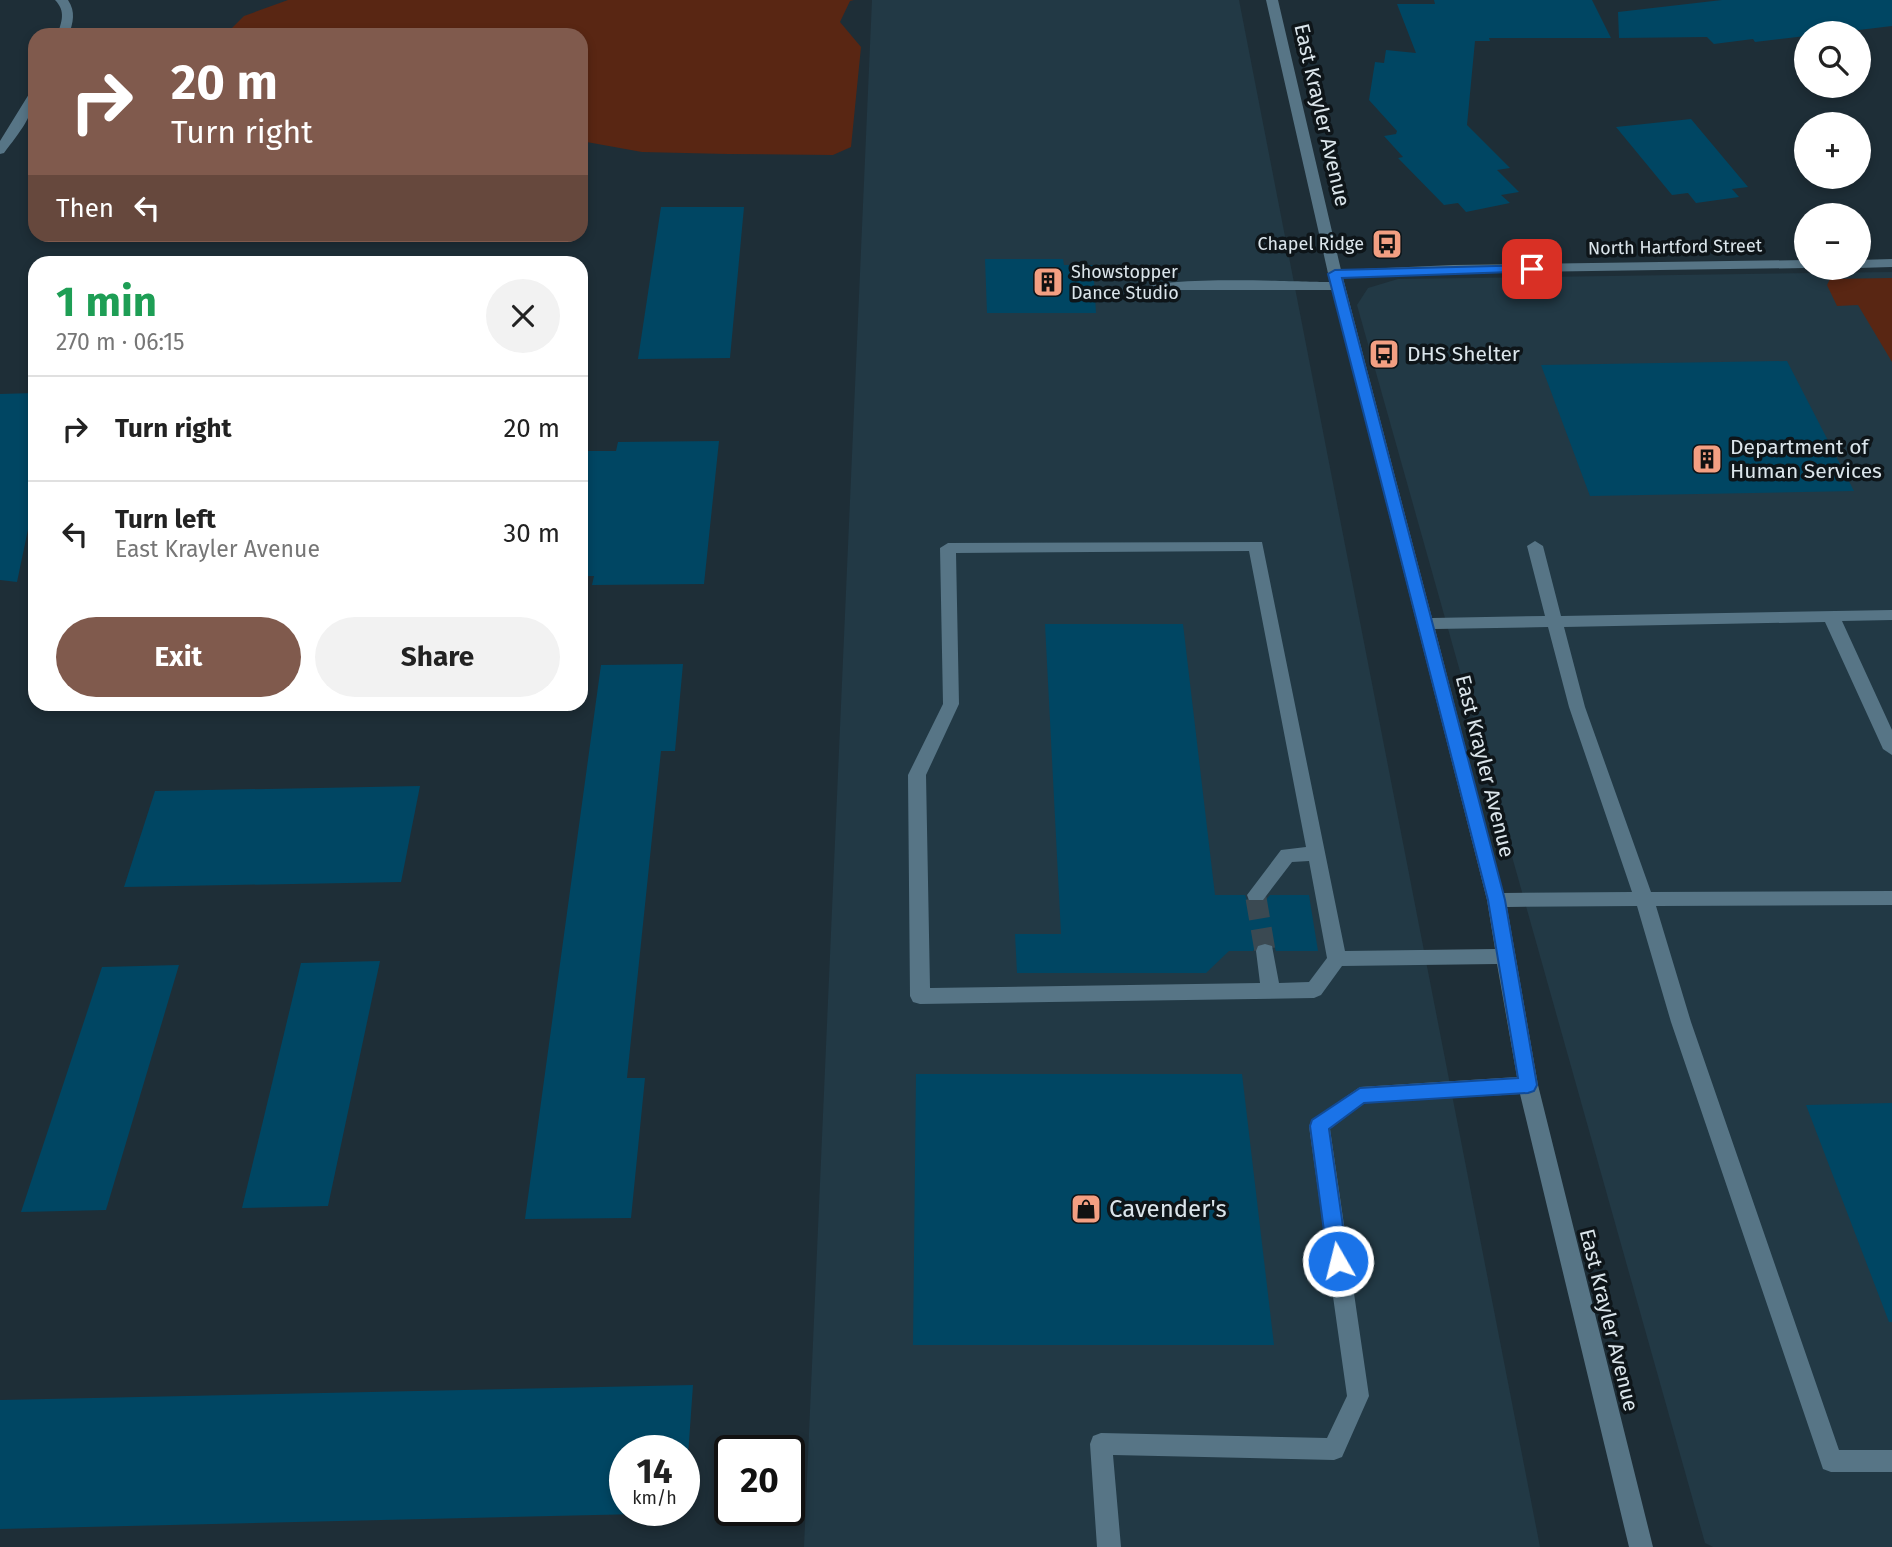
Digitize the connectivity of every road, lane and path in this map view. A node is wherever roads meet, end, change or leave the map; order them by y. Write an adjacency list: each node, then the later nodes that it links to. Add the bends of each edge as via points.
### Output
1 (61, 0): 3 (street, via 69,17)
2 (1272, 0): 9 (street, East Krayler Avenue)
3 (65, 28)
4 (28, 107): 5 (street)
5 (0, 150)
6 (1892, 263): 8 (street)
7 (1794, 264): 9 (street, North Hartford Street, via 1453,269)
8 (1871, 264)
9 (1336, 280): 10 (street, North Hartford Street); 15 (street, East Krayler Avenue)
10 (1147, 290)
11 (1535, 546): 14 (street)
12 (1892, 615): 13 (street)
13 (1831, 616): 14 (street); 16 (street)
14 (1556, 621): 15 (street); 20 (street, via 1577,707)
15 (1425, 624): 21 (street, East Krayler Avenue)
16 (1892, 749)
17 (1316, 854): 18 (street, via 1287,855); 24 (street); 25 (street, via 1256,546 948,548 951,704 917,775 920,996)
18 (1256, 895)
19 (1892, 898): 20 (street)
20 (1644, 899): 21 (street); 27 (street, via 1681,1022 1831,1461)
21 (1496, 900): 23 (street, East Krayler Avenue)
22 (1265, 951): 25 (street)
23 (1506, 956): 24 (street); 26 (street, East Krayler Avenue)
24 (1337, 959): 25 (street, via 1314,990)
25 (1270, 991)
26 (1528, 1085): 28 (street, via 1360,1096 1319,1126 1357,1396 1334,1449 1101,1444); 29 (street, East Krayler Avenue)
27 (1892, 1461)
28 (1109, 1547)
29 (1641, 1547)

